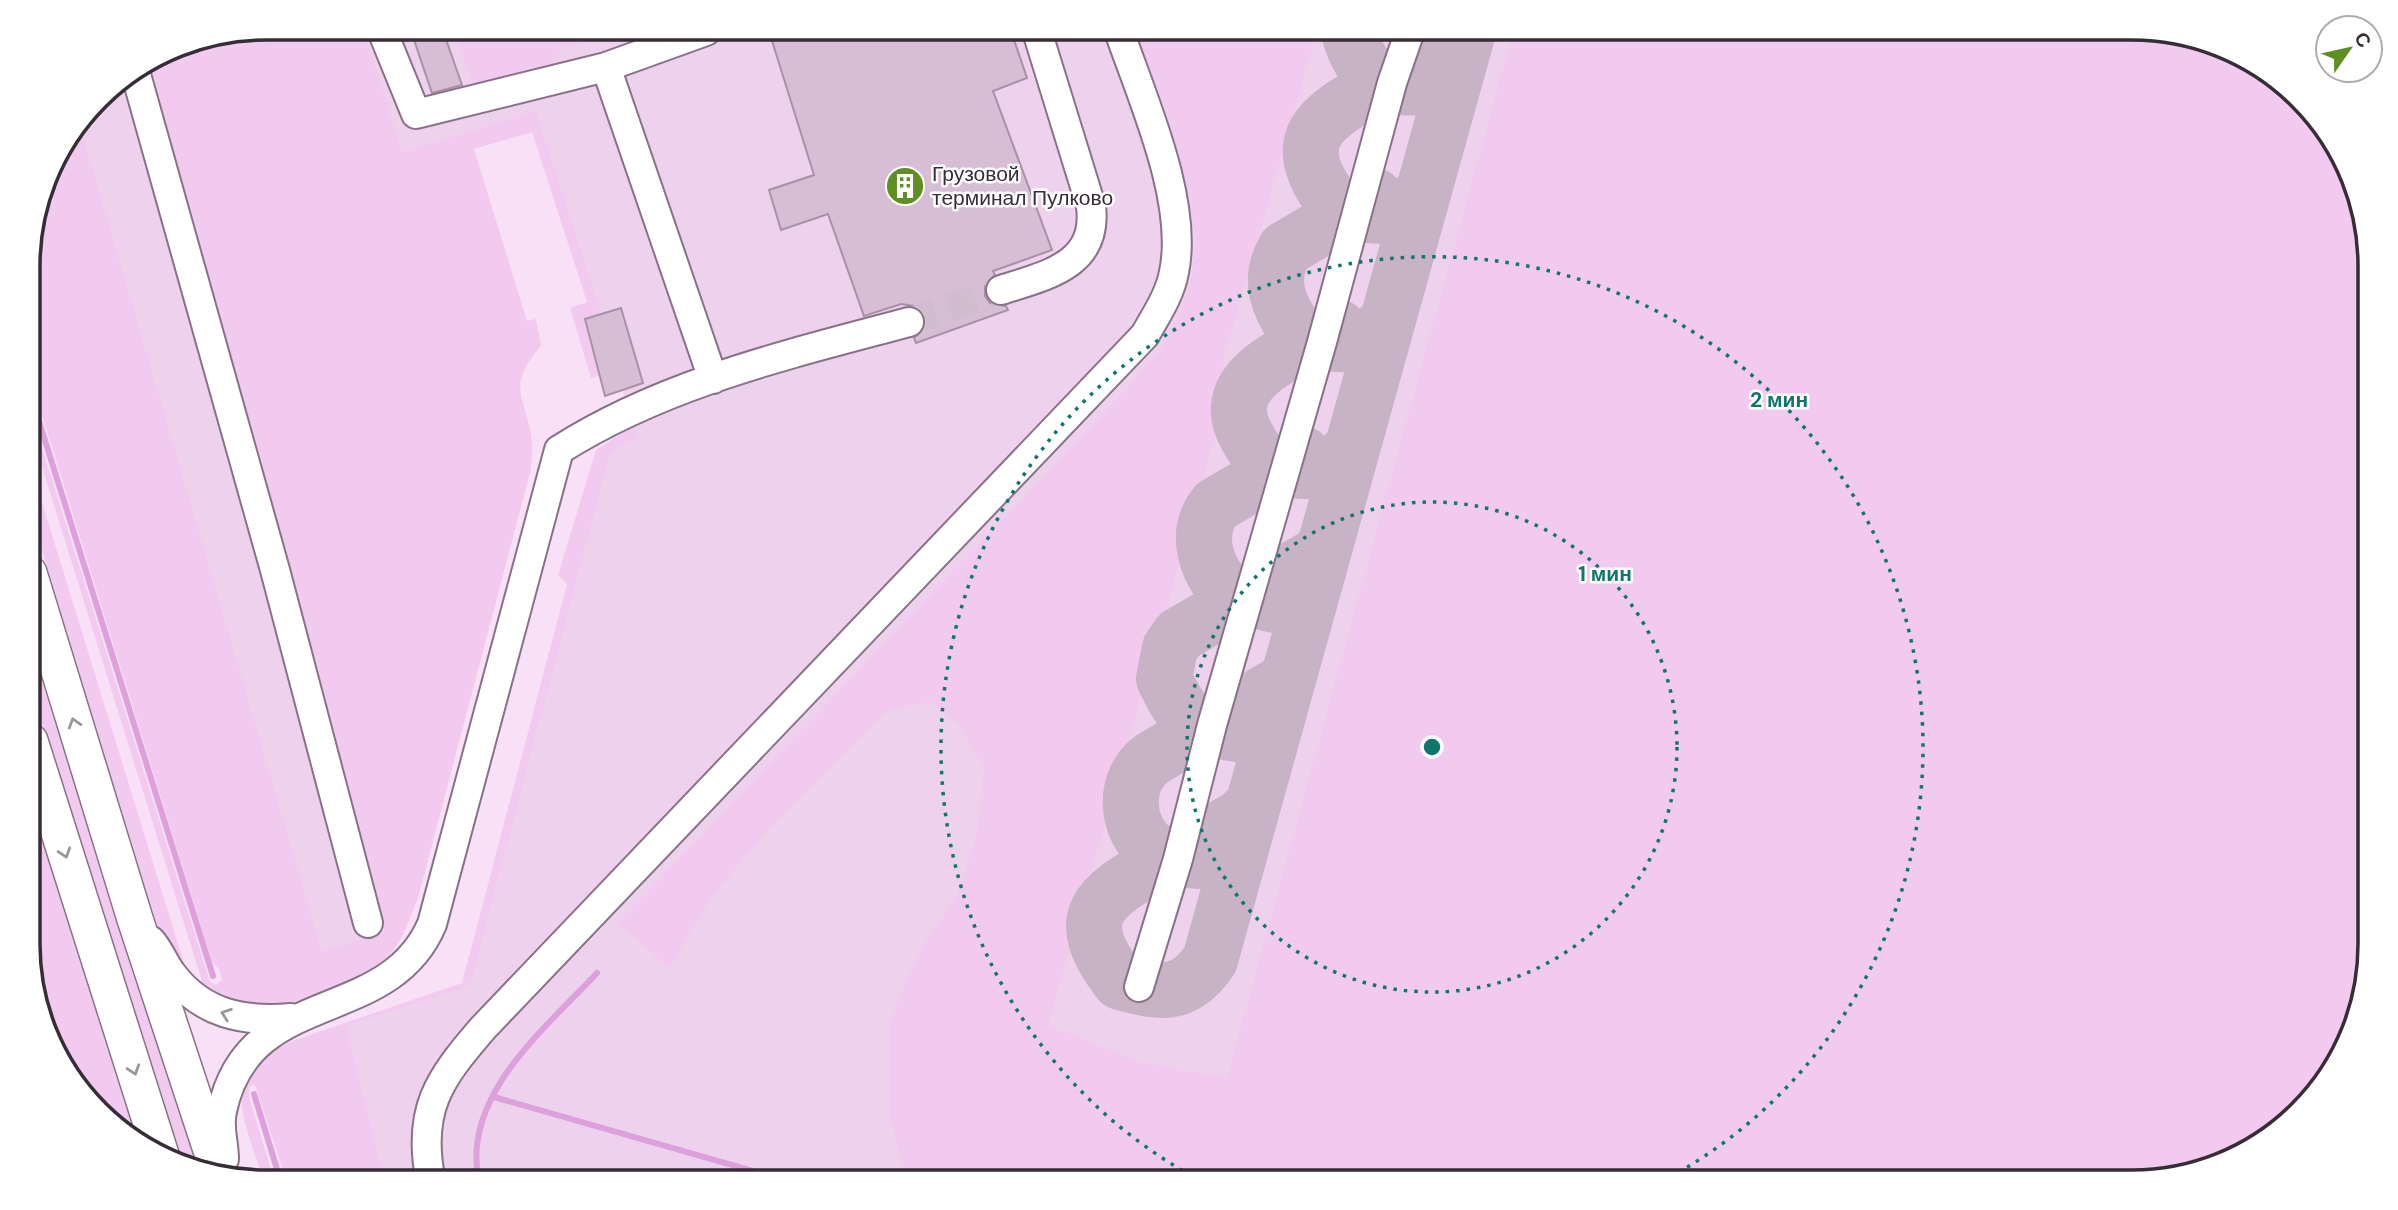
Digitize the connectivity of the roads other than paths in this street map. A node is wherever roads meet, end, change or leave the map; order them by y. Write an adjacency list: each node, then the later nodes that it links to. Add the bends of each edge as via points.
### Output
1 (386, 40): 6 (street, via 416,114)
2 (683, 40): 6 (street)
3 (1039, 40): 8 (street, via 1093,222 1089,242 1072,262)
4 (1122, 40): 20 (street, via 1162,159 1178,239 1164,303 1145,335 452,1063 429,1106)
5 (1406, 40): 15 (street)
6 (606, 67): 10 (street)
7 (138, 81): 14 (street)
8 (1001, 290)
9 (909, 322): 10 (street)
10 (713, 379): 16 (street, via 600,424 559,450 423,946 369,991)
11 (40, 610): 13 (main road, one-way to 11)
12 (40, 773): 17 (main road, one-way to 17)
13 (135, 919): 16 (street, one-way to 13, via 238,1018 204,1004 170,972); 18 (main road)
14 (368, 923)
15 (1139, 987)
16 (293, 1018): 19 (street, via 255,1046 230,1086 220,1127)
17 (157, 1141)
18 (218, 1164)
19 (221, 1165)
20 (431, 1170)

